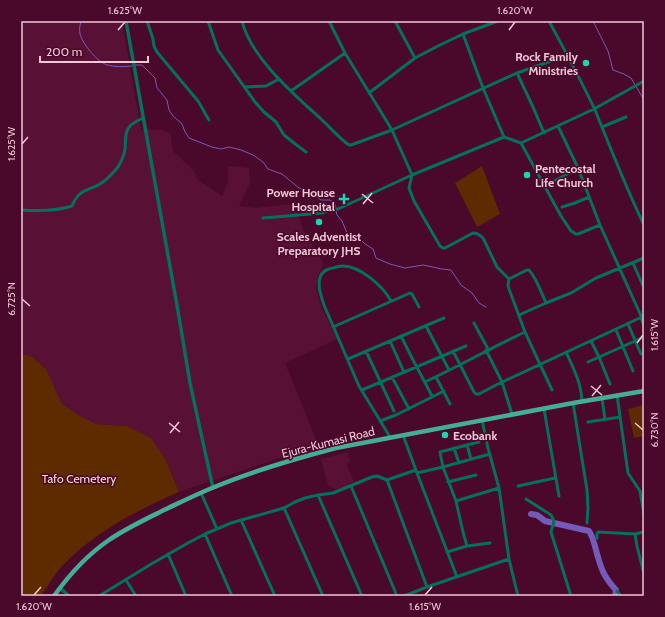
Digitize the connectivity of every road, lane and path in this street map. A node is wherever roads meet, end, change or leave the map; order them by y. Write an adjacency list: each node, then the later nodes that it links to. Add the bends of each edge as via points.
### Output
1 (126, 21): 24 (street)
2 (147, 21): 25 (street, via 157,52 198,101)
3 (208, 21): 18 (street, via 218,50)
4 (242, 21): 16 (street, via 252,44)
5 (329, 21): 12 (street)
6 (395, 21): 14 (street)
7 (482, 21): 10 (street)
8 (498, 21): 10 (street)
9 (549, 21): 13 (street)
10 (484, 26): 11 (street)
11 (463, 34): 14 (street); 19 (street)
12 (345, 53): 20 (street); 21 (street)
13 (568, 55): 15 (street); 22 (street)
14 (415, 58): 21 (street)
15 (517, 73): 19 (street); 29 (street)
16 (279, 79): 18 (street, via 266,86); 20 (street)
17 (644, 82): 22 (street)
18 (245, 87): 32 (street, via 255,102 278,124 284,135)
19 (483, 88): 28 (street); 30 (street)
20 (291, 91): 28 (street, via 349,145)
21 (369, 94): 28 (street)
22 (594, 109): 26 (street); 27 (street)
23 (626, 117): 27 (street)
24 (143, 118): 38 (street, via 128,128 125,150 118,167 102,183 77,196 72,206); 123 (street, via 190,383)
25 (210, 120)
26 (558, 126): 29 (street); 36 (street)
27 (602, 127): 41 (street)
28 (392, 130): 34 (street)
29 (544, 133): 31 (street)
30 (504, 137): 31 (street); 34 (street)
31 (521, 143): 35 (street)
32 (306, 152)
33 (573, 171): 35 (street)
34 (412, 175): 39 (street, via 338,209 322,213); 45 (street, via 409,185 414,201 440,246 445,248 475,233 483,238 497,267)
35 (545, 186): 40 (street, via 561,216 574,233 578,234)
36 (589, 197): 37 (street); 40 (street)
37 (562, 207)
38 (21, 210)
39 (263, 218)
40 (600, 225): 44 (street)
41 (644, 225)
42 (644, 258): 43 (street)
43 (633, 263): 44 (street); 46 (street)
44 (619, 269): 48 (street); 51 (street)
45 (509, 278): 48 (street, via 529,270); 50 (street, via 509,289)
46 (644, 288)
47 (391, 301): 49 (street, via 410,292); 57 (street); 57 (street, via 373,279 360,272 343,266 324,270 321,274 319,292)
48 (546, 303): 50 (street)
49 (419, 307)
50 (519, 315): 59 (street)
51 (642, 317): 54 (street); 56 (street)
52 (444, 318): 55 (street)
53 (474, 323): 67 (street)
54 (628, 324): 58 (street); 64 (street)
55 (426, 326): 60 (street); 72 (street)
56 (644, 326)
57 (333, 327): 74 (street)
58 (616, 330): 63 (street); 66 (street)
59 (525, 332): 67 (street); 77 (street)
60 (402, 336): 62 (street); 78 (street)
61 (644, 337): 64 (street)
62 (390, 341): 68 (street); 81 (street)
63 (590, 341): 70 (street); 73 (street)
64 (635, 341): 66 (street); 71 (street)
65 (466, 346): 69 (street)
66 (622, 346): 73 (street); 80 (street)
67 (487, 350): 76 (street); 86 (street)
68 (366, 351): 74 (street); 84 (street)
69 (453, 351): 72 (street); 76 (street)
70 (566, 352): 77 (street); 95 (street, via 582,391)
71 (641, 354)
72 (442, 356): 78 (street); 79 (street)
73 (599, 357): 75 (street); 87 (street)
74 (348, 359): 88 (street)
75 (588, 362)
76 (460, 364): 79 (street); 86 (street, via 476,394)
77 (540, 364): 86 (street); 89 (street)
78 (417, 366): 81 (street); 85 (street)
79 (449, 370): 83 (street)
80 (633, 371)
81 (404, 372): 82 (street)
82 (392, 377): 84 (street); 98 (street)
83 (436, 377): 85 (street); 90 (street)
84 (381, 382): 88 (street); 100 (street)
85 (425, 382): 93 (street)
86 (502, 382): 101 (street)
87 (610, 384)
88 (362, 390): 105 (street)
89 (552, 390)
90 (444, 391): 93 (street); 97 (street)
91 (644, 391): 92 (main road, Ejura-Kumasi Road)
92 (617, 395): 94 (main road, Ejura-Kumasi Road); 102 (street)
93 (432, 396): 98 (street)
94 (602, 398): 95 (main road, Ejura-Kumasi Road); 104 (street)
95 (582, 401): 96 (main road, Ejura-Kumasi Road)
96 (573, 403): 99 (main road, Ejura-Kumasi Road); 135 (street, via 587,490)
97 (450, 404)
98 (409, 409): 105 (street)
99 (544, 409): 101 (main road, Ejura-Kumasi Road); 118 (street)
100 (394, 411)
101 (512, 414): 103 (main road, Ejura-Kumasi Road)
102 (620, 417): 104 (street); 125 (street, via 628,474)
103 (482, 420): 107 (main road, Ejura-Kumasi Road); 112 (street)
104 (605, 420): 106 (street)
105 (380, 421): 108 (street)
106 (588, 422)
107 (403, 435): 108 (main road, Ejura-Kumasi Road); 116 (street)
108 (390, 437): 123 (main road, Ejura-Kumasi Road, via 314,453)
109 (479, 442): 110 (street)
110 (467, 445): 111 (street); 113 (street)
111 (454, 448): 114 (street); 115 (street, via 440,452)
112 (490, 454): 113 (street); 124 (street)
113 (471, 459): 114 (street)
114 (459, 463): 115 (street)
115 (443, 467): 116 (street); 120 (street)
116 (416, 472): 119 (street); 143 (street)
117 (476, 475): 120 (street)
118 (555, 478): 122 (street); 129 (street)
119 (387, 480): 121 (street, via 377,476); 149 (street)
120 (448, 482): 131 (street)
121 (351, 486): 128 (street, via 333,493); 161 (street)
122 (518, 486)
123 (213, 488): 127 (main road, Ejura-Kumasi Road)
124 (499, 488): 131 (street); 145 (street)
125 (640, 491): 126 (street); 133 (street)
126 (644, 491)
127 (201, 493): 136 (street); 150 (main road, Ejura-Kumasi Road, via 108,540 83,562)
128 (318, 494): 132 (street); 160 (street)
129 (559, 496)
130 (526, 499): 164 (street, via 550,515 554,522 551,532)
131 (456, 501): 142 (street)
132 (284, 508): 134 (street); 159 (street)
133 (644, 515)
134 (241, 520): 136 (street); 158 (street)
135 (587, 522)
136 (217, 529): 138 (street)
137 (644, 532): 139 (street)
138 (205, 534): 144 (street); 157 (street)
139 (635, 534): 140 (street, via 598,532); 146 (street)
140 (597, 538)
141 (490, 543): 142 (street)
142 (467, 546): 143 (street)
143 (447, 552): 147 (street)
144 (168, 554): 148 (street); 156 (street)
145 (508, 559): 147 (street); 163 (street)
146 (644, 574)
147 (457, 576): 149 (street)
148 (126, 580): 154 (street); 155 (street)
149 (427, 587): 162 (street)
150 (60, 588): 152 (main road, Ejura-Kumasi Road); 153 (street)
151 (617, 591): 165 (street)
152 (54, 596)
153 (68, 596)
154 (99, 596)
155 (136, 596)
156 (186, 596)
157 (232, 596)
158 (275, 596)
159 (323, 596)
160 (362, 596)
161 (398, 596)
162 (404, 596)
163 (518, 596)
164 (571, 596)
165 (621, 596)

